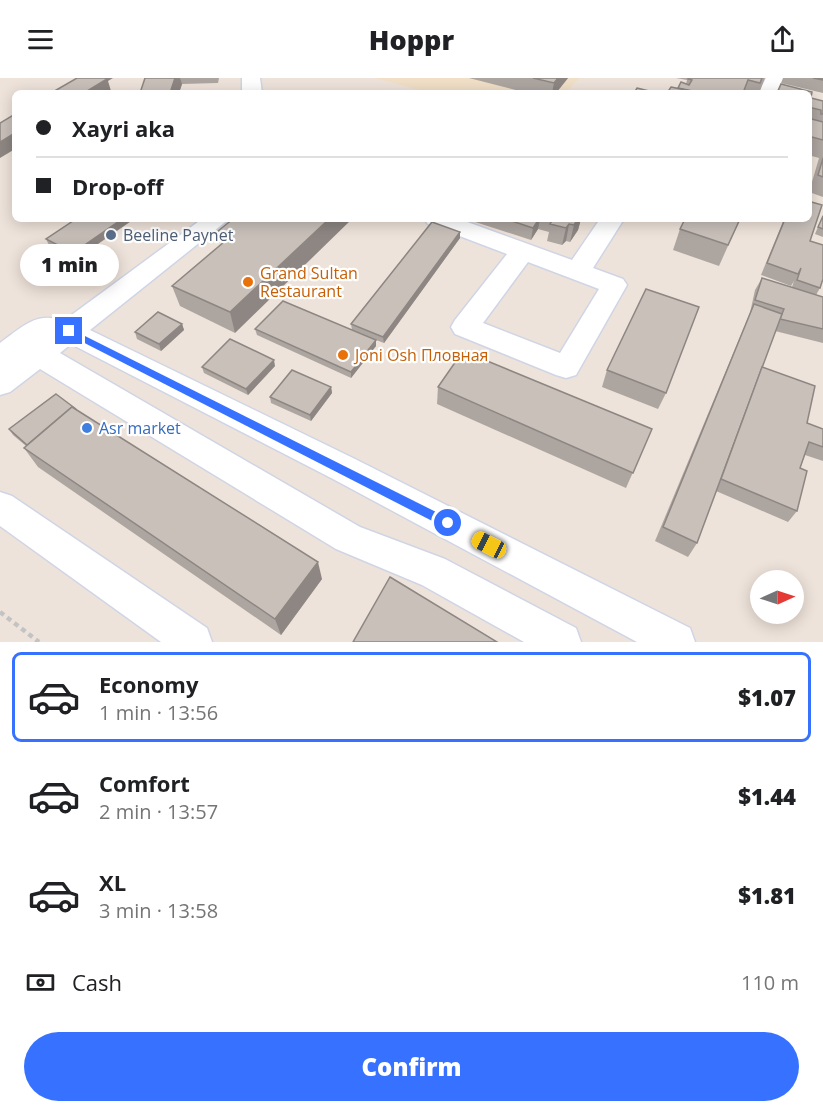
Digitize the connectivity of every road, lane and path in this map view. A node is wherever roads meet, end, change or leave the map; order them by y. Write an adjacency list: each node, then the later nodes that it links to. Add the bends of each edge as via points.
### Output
1 (188, 222): 9 (street)
2 (213, 222): 7 (street)
3 (444, 222): 5 (street)
4 (610, 222): 6 (street)
5 (523, 251): 6 (street); 6 (street, via 465,327 567,367 614,285)
6 (578, 271)
7 (69, 331): 8 (street); 16 (street)
8 (39, 354): 10 (street); 15 (street, via 348,538 432,571)
9 (0, 358)
10 (0, 384)
11 (0, 507): 14 (street)
12 (0, 612): 13 (path)
13 (39, 642)
14 (193, 642)
15 (562, 642)
16 (676, 642)

